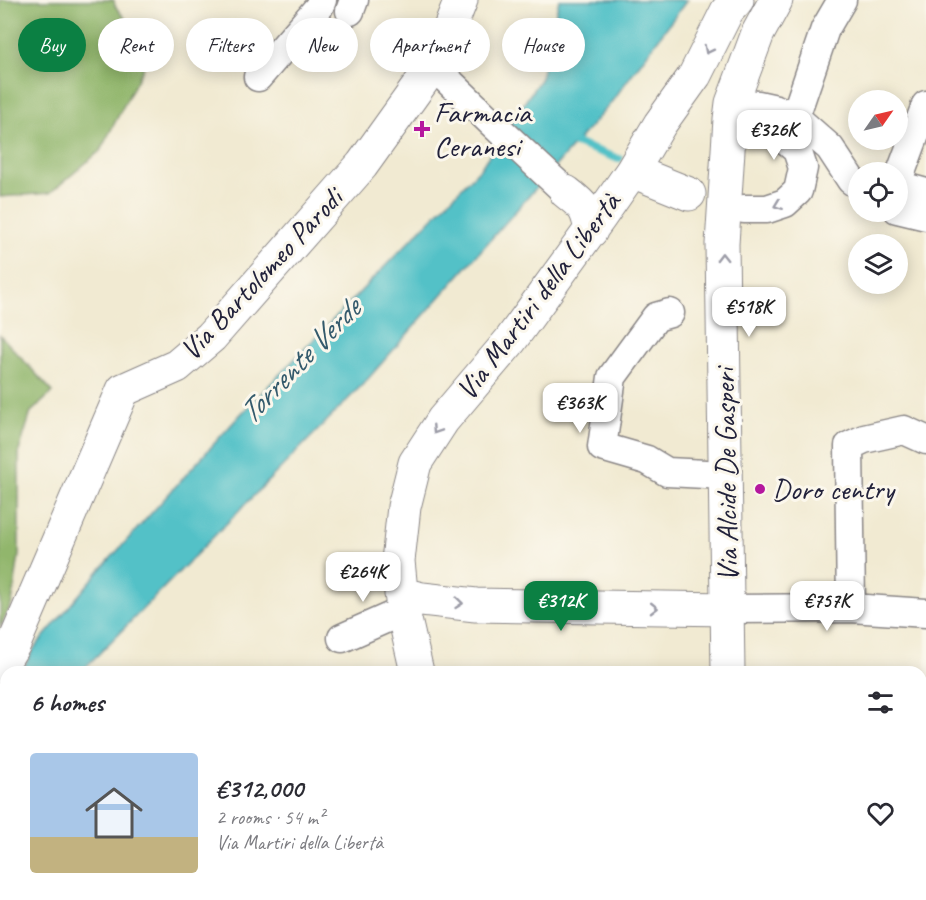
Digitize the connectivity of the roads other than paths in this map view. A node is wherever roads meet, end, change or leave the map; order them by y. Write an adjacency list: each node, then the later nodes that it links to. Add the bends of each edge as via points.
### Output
1 (322, 0): 9 (street)
2 (461, 0): 6 (main road, Via Bartolomeo Parodi)
3 (737, 0): 14 (main road, Via Martiri della Libertà, one-way to 14, via 727,11 695,75)
4 (776, 0): 11 (main road, Via Alcide De Gasperi, via 758,33)
5 (842, 0): 12 (street, via 825,29)
6 (454, 18)
7 (430, 72): 31 (main road, Via Bartolomeo Parodi, via 362,165 211,337 177,366 123,390 14,644)
8 (440, 72): 19 (street)
9 (258, 77)
10 (926, 105): 13 (street)
11 (731, 111): 12 (street, via 758,105); 20 (street, one-way to 20, via 779,135 797,150 803,168 798,191 785,204); 25 (main road, Via Alcide De Gasperi, one-way to 11, via 722,244)
12 (795, 117): 15 (street, via 830,148)
13 (905, 162)
14 (632, 171): 18 (main road); 19 (main road, Via Martiri della Libertà, via 612,199)
15 (848, 175)
16 (908, 187): 17 (street)
17 (926, 193)
18 (688, 194)
19 (579, 208): 26 (main road, Via Martiri della Libertà, one-way to 26, via 510,341 443,420 415,463 398,561)
20 (744, 209)
21 (908, 212): 22 (street)
22 (926, 216)
23 (670, 313): 25 (street, via 656,317 612,377 602,447 647,460 667,472)
24 (926, 440): 27 (street, via 904,430 849,446)
25 (725, 475): 28 (main road, Via Alcide De Gasperi)
26 (403, 603): 28 (main road, one-way to 28, via 422,599 476,605); 30 (street); 32 (main road, Via Martiri della Libertà)
27 (851, 608): 28 (street); 29 (street)
28 (728, 609): 33 (main road, Via Alcide De Gasperi)
29 (926, 613)
30 (342, 638)
31 (1, 666)
32 (416, 666)
33 (728, 666)

